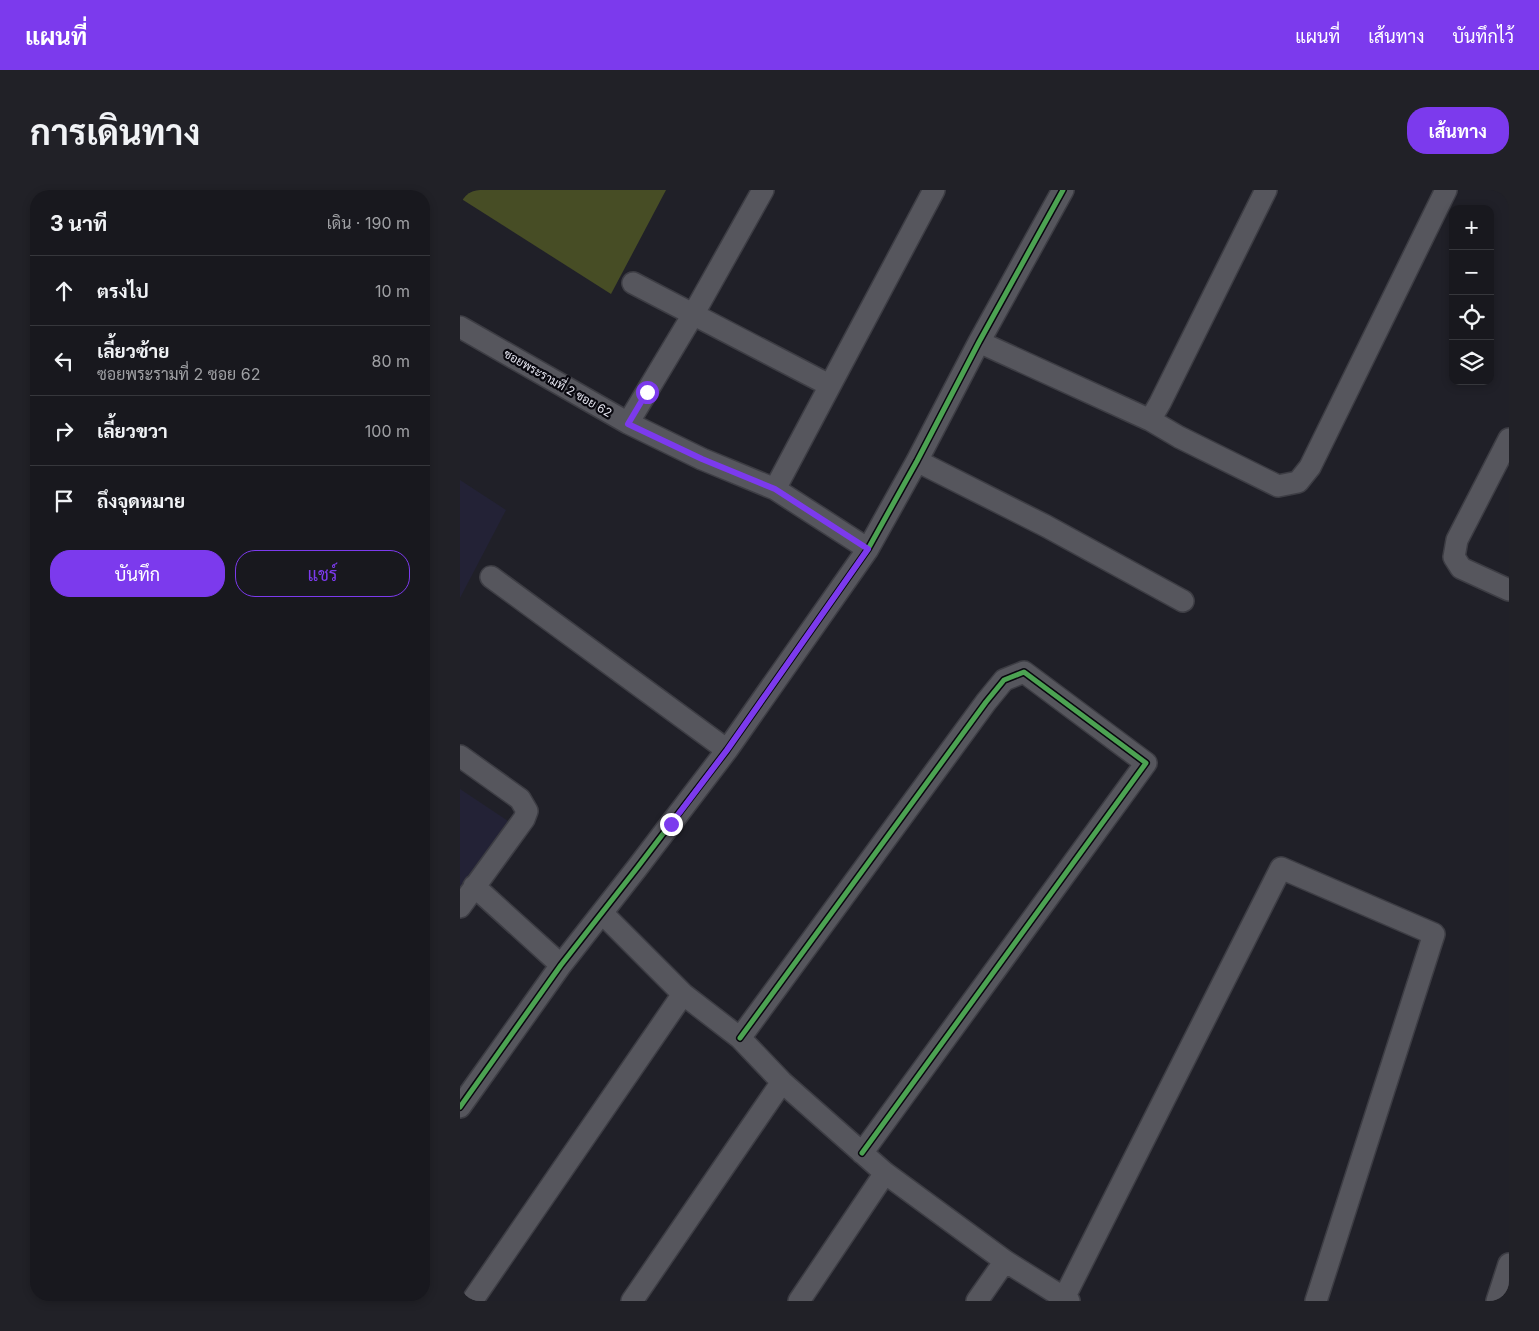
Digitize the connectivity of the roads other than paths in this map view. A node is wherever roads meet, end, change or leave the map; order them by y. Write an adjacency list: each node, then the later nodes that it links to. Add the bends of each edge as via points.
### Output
1 (762, 190): 7 (street)
2 (934, 190): 10 (street)
3 (1063, 190): 9 (street)
4 (1266, 190): 11 (street)
5 (1446, 190): 11 (street, via 1310,467 1298,482 1278,486)
6 (633, 283): 7 (street)
7 (694, 314): 10 (street); 12 (street)
8 (460, 327): 12 (street, ซอยพระรามที่ 2 ซอย 62)
9 (979, 342): 11 (street); 14 (street)
10 (829, 385): 15 (street)
11 (1150, 420)
12 (628, 424): 15 (street, ซอยพระรามที่ 2 ซอย 62)
13 (1509, 439): 18 (street, via 1457,540 1454,557 1461,568)
14 (917, 461): 16 (street); 19 (street, via 1046,526)
15 (775, 489): 16 (street, ซอยพระรามที่ 2 ซอย 62)
16 (868, 549): 20 (street)
17 (491, 577): 20 (street)
18 (1509, 590)
19 (1183, 601)
20 (727, 750): 24 (street)
21 (460, 756): 22 (street, via 520,799 527,812)
22 (474, 886): 23 (street); 25 (street)
23 (460, 907)
24 (602, 913): 25 (street); 26 (street)
25 (561, 965): 29 (street)
26 (683, 994): 27 (street); 35 (street)
27 (740, 1038): 28 (street); 30 (street, via 1004,680 1024,672 1146,763)
28 (782, 1082): 30 (street); 36 (street)
29 (460, 1108)
30 (862, 1153): 31 (street)
31 (885, 1173): 32 (street); 37 (street)
32 (1005, 1261): 34 (street); 38 (street)
33 (1509, 1264): 40 (street)
34 (1067, 1300): 39 (street, via 1280,868 1434,934)
35 (472, 1301)
36 (632, 1301)
37 (799, 1301)
38 (977, 1301)
39 (1316, 1301)
40 (1497, 1301)

